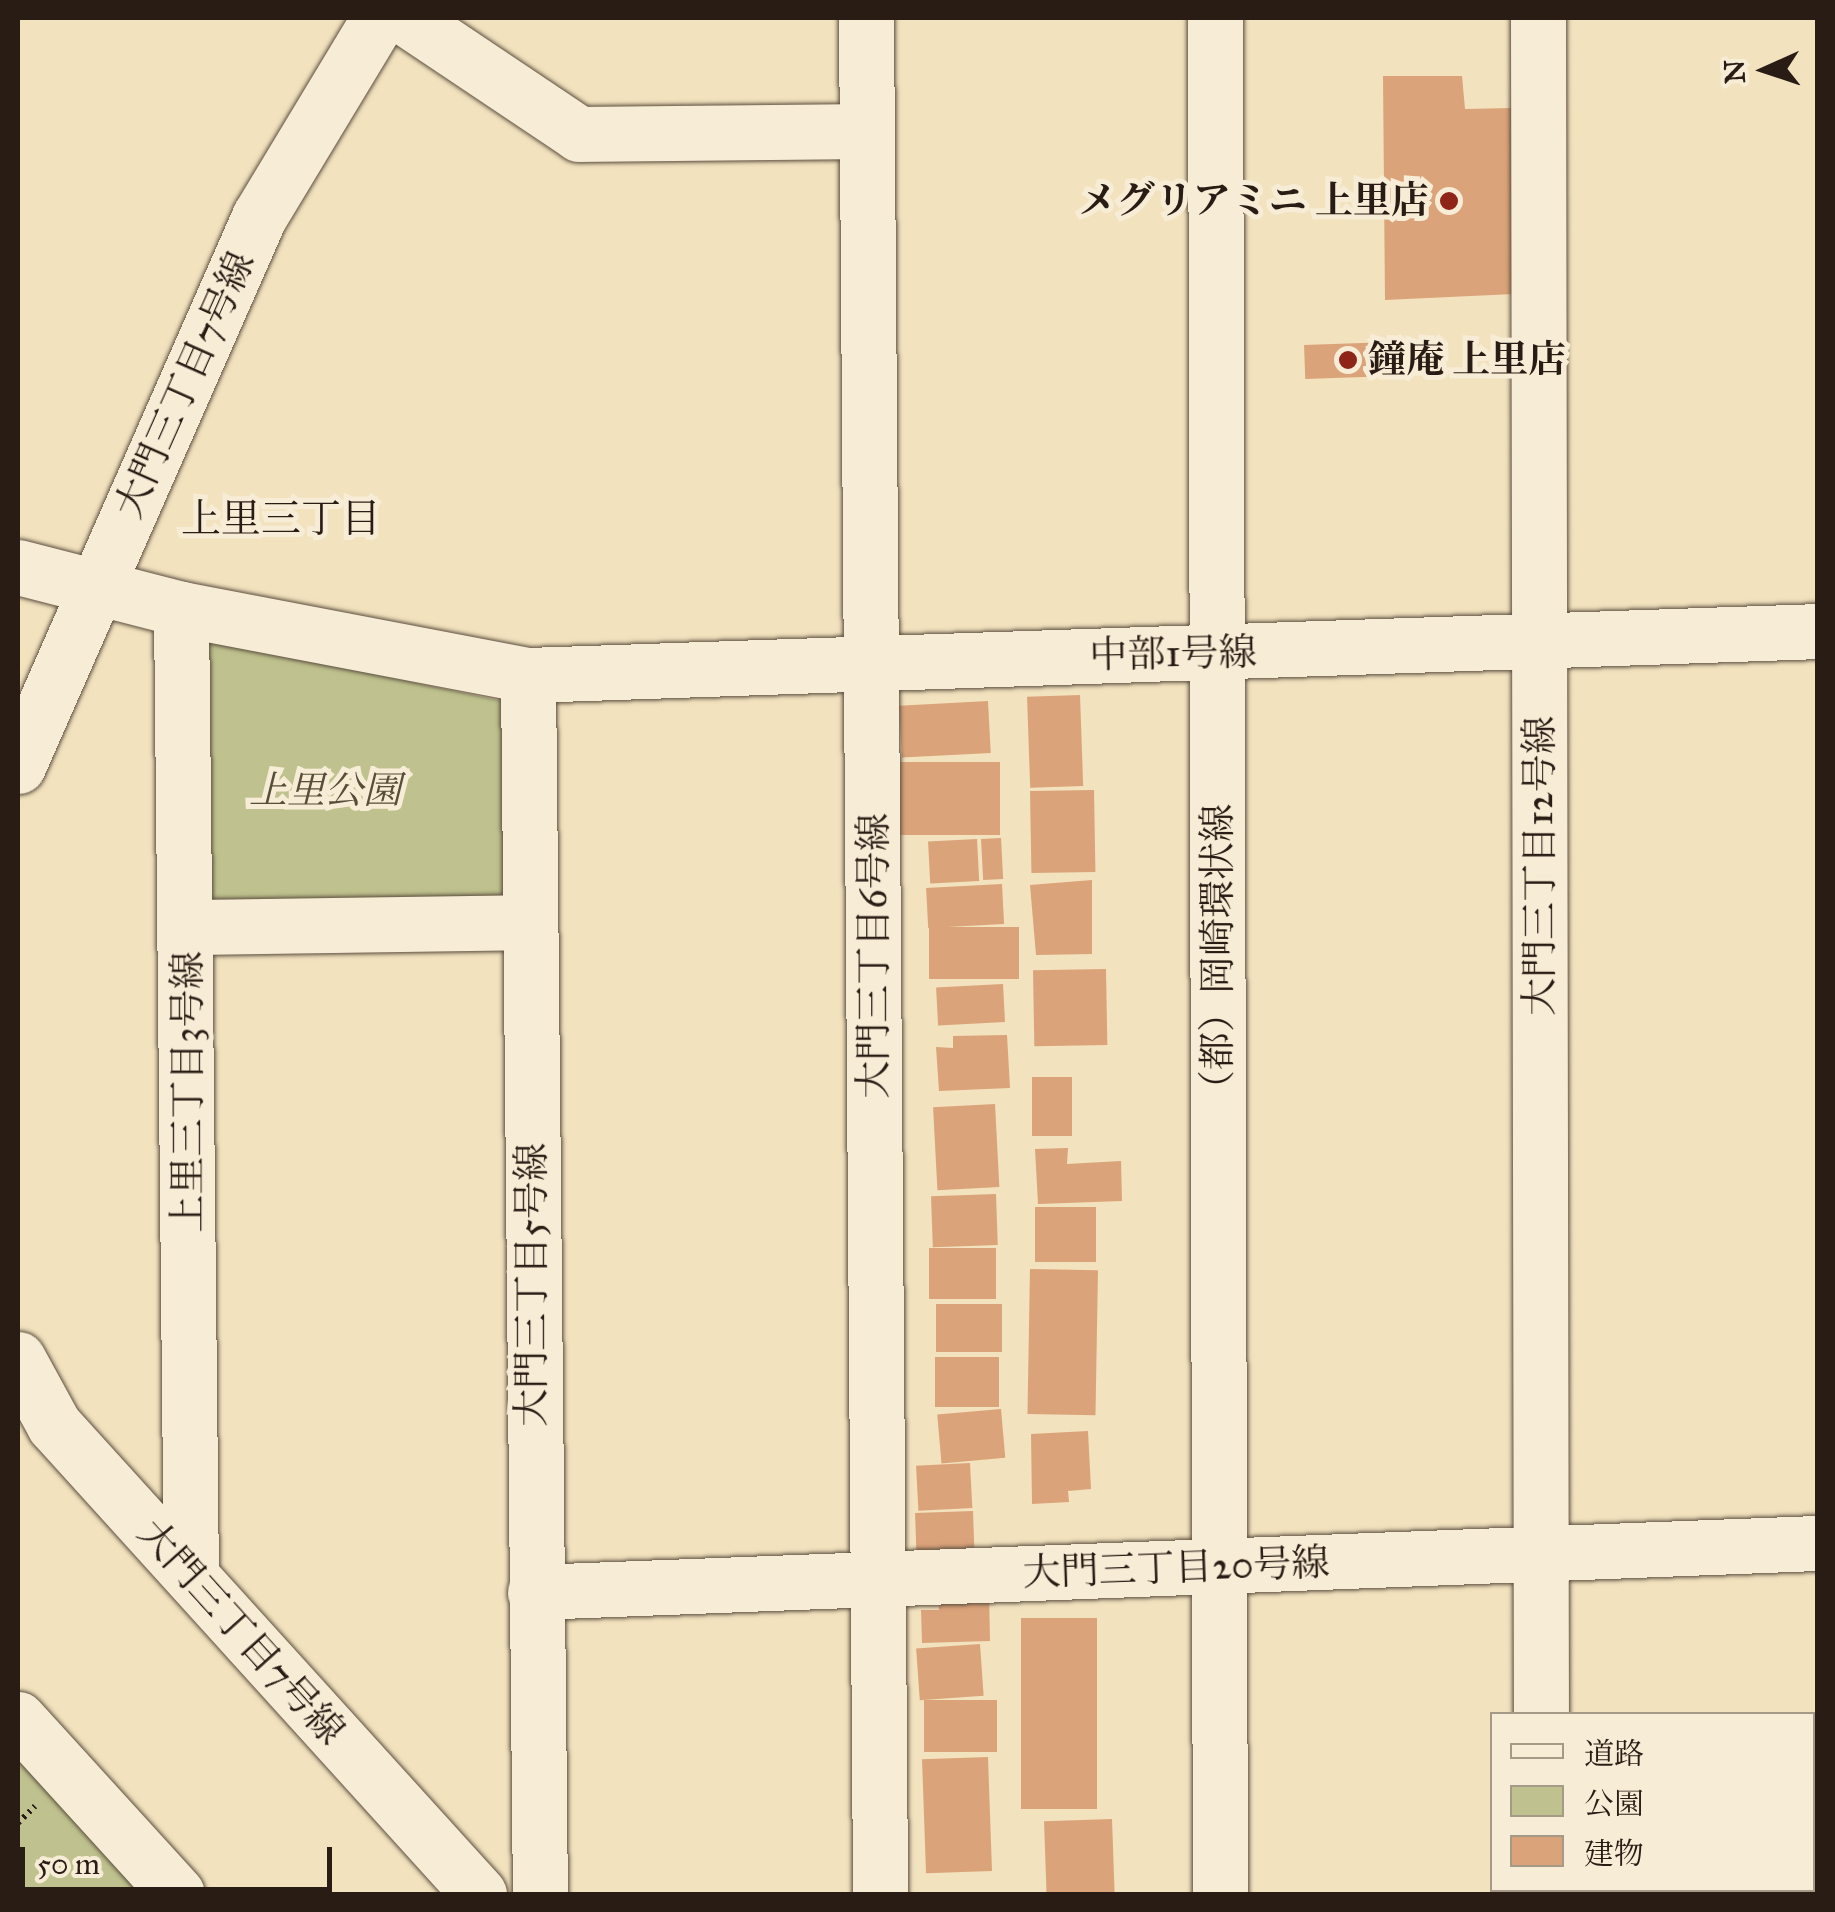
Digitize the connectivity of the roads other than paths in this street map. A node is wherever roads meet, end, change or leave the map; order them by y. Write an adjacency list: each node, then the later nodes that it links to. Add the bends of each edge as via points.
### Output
1 (379, 18): 8 (street, 大門三丁目7号線, via 259,217)
2 (406, 18): 6 (street, via 579,134)
3 (866, 18): 6 (street, 大門三丁目6号線)
4 (1215, 18): 12 (street, （都）岡崎環状線)
5 (1538, 18): 11 (street, 大門三丁目12号線)
6 (866, 132): 13 (street, 大門三丁目6号線)
7 (18, 567): 8 (street, 中部1号線)
8 (96, 586): 9 (street, 中部1号線); 15 (street, 大門三丁目7号線)
9 (182, 609): 14 (street, 中部1号線); 17 (street, 上里三丁目3号線)
10 (1818, 630): 11 (street, 中部1号線)
11 (1539, 642): 12 (street, 中部1号線); 20 (street, 大門三丁目12号線)
12 (1217, 654): 13 (street, 中部1号線); 21 (street, （都）岡崎環状線)
13 (872, 660): 14 (street, 中部1号線); 23 (street, 大門三丁目6号線)
14 (528, 675): 16 (street, 大門三丁目5号線)
15 (18, 766)
16 (529, 922): 17 (street); 24 (street, 大門三丁目5号線)
17 (187, 927): 22 (street, 上里三丁目3号線)
18 (18, 1360): 22 (street, 大門三丁目7号線, via 54,1426)
19 (1818, 1544): 20 (street, 大門三丁目20号線)
20 (1540, 1553): 21 (street, 大門三丁目20号線); 25 (street, 大門三丁目12号線)
21 (1219, 1567): 23 (street, 大門三丁目20号線); 31 (street, （都）岡崎環状線)
22 (191, 1575): 28 (street, 大門三丁目7号線)
23 (879, 1580): 24 (street, 大門三丁目20号線); 30 (street, 大門三丁目6号線)
24 (534, 1592): 29 (street, 大門三丁目5号線)
25 (1540, 1712)
26 (18, 1719): 27 (street)
27 (177, 1894)
28 (479, 1894)
29 (540, 1894)
30 (880, 1894)
31 (1220, 1894)

